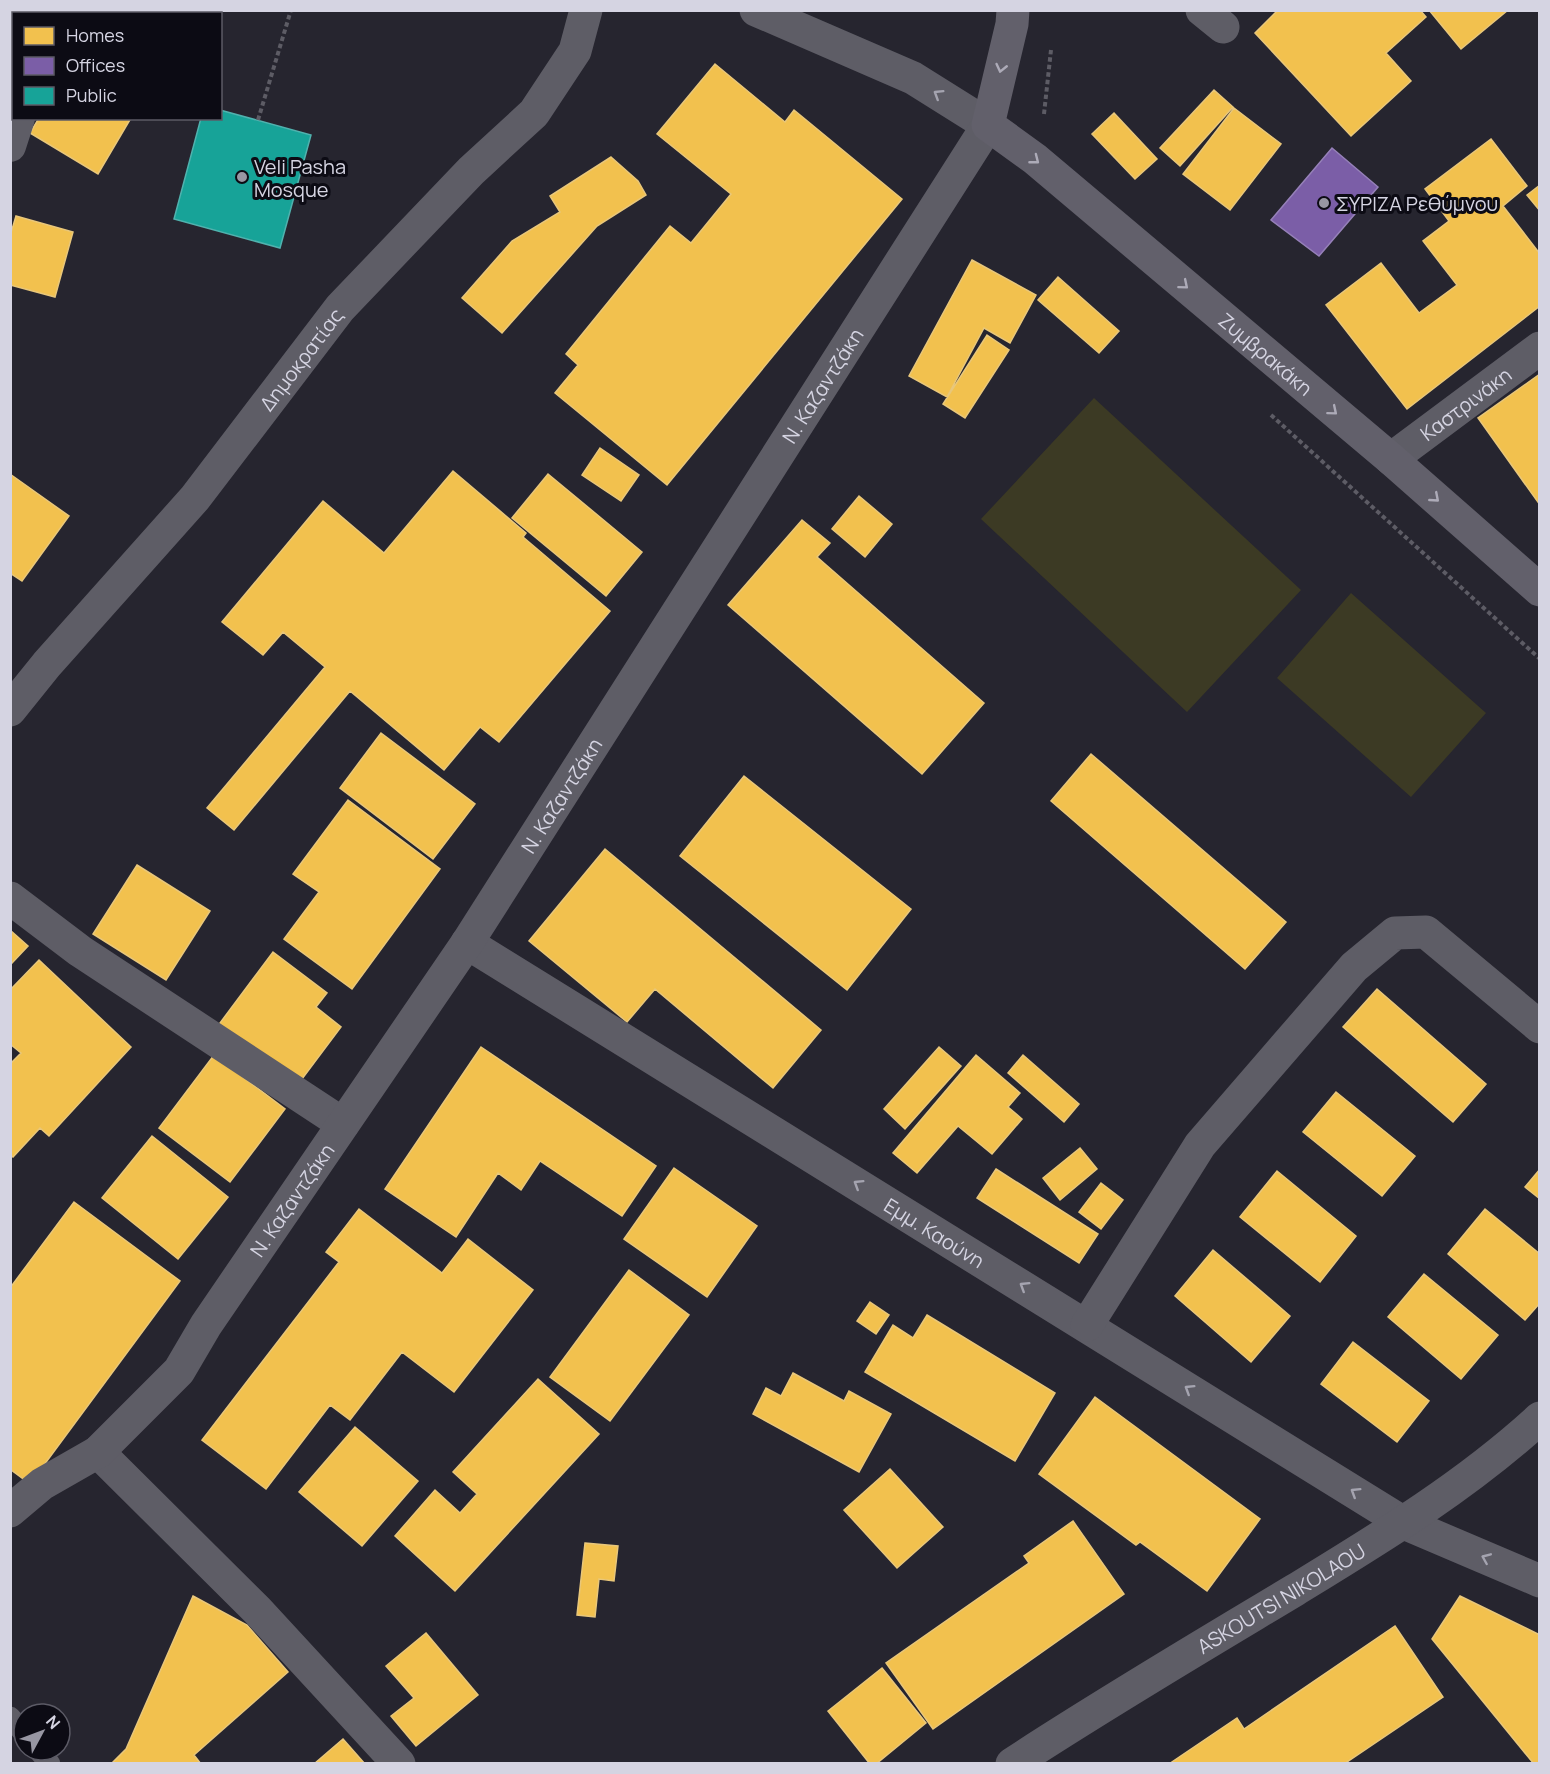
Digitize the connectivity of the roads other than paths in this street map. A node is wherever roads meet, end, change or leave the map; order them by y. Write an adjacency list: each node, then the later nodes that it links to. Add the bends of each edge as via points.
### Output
1 (586, 10): 10 (street, Δημοκρατίας, via 575,51 534,113 471,171 340,308 195,498)
2 (756, 10): 5 (street, one-way to 2, via 914,78)
3 (1013, 10): 5 (main road, Ν. Καζαντζάκη, one-way to 5)
4 (18, 120): 6 (street)
5 (988, 125): 8 (main road, Ζυμβρακάκη, one-way to 8, via 1035,159); 12 (street, Ν. Καζαντζάκη)
6 (10, 146)
7 (1539, 348): 8 (street, Καστρινάκη)
8 (1391, 459): 9 (main road, Ζυμβρακάκη, one-way to 9)
9 (1539, 590)
10 (10, 710)
11 (10, 898): 14 (street, via 80,951)
12 (467, 943): 14 (street, Ν. Καζαντζάκη); 15 (street, Εμμ. Καούνη, one-way to 12)
13 (1539, 1027): 15 (street, via 1426,932 1395,933 1354,967 1200,1144)
14 (344, 1124): 17 (street, Ν. Καζαντζάκη, via 206,1325 179,1371)
15 (1087, 1325): 19 (street, Εμμ. Καούνη, one-way to 15)
16 (1539, 1418): 19 (street, ASKOUTSI NIKOLAOU, via 1512,1444)
17 (98, 1452): 18 (street, Ν. Καζαντζάκη, via 42,1484); 21 (street, via 257,1610)
18 (10, 1511)
19 (1404, 1523): 20 (street, Εμμ. Καούνη, one-way to 19); 22 (street, ASKOUTSI NIKOLAOU)
20 (1539, 1581)
21 (399, 1764)
22 (1012, 1764)

